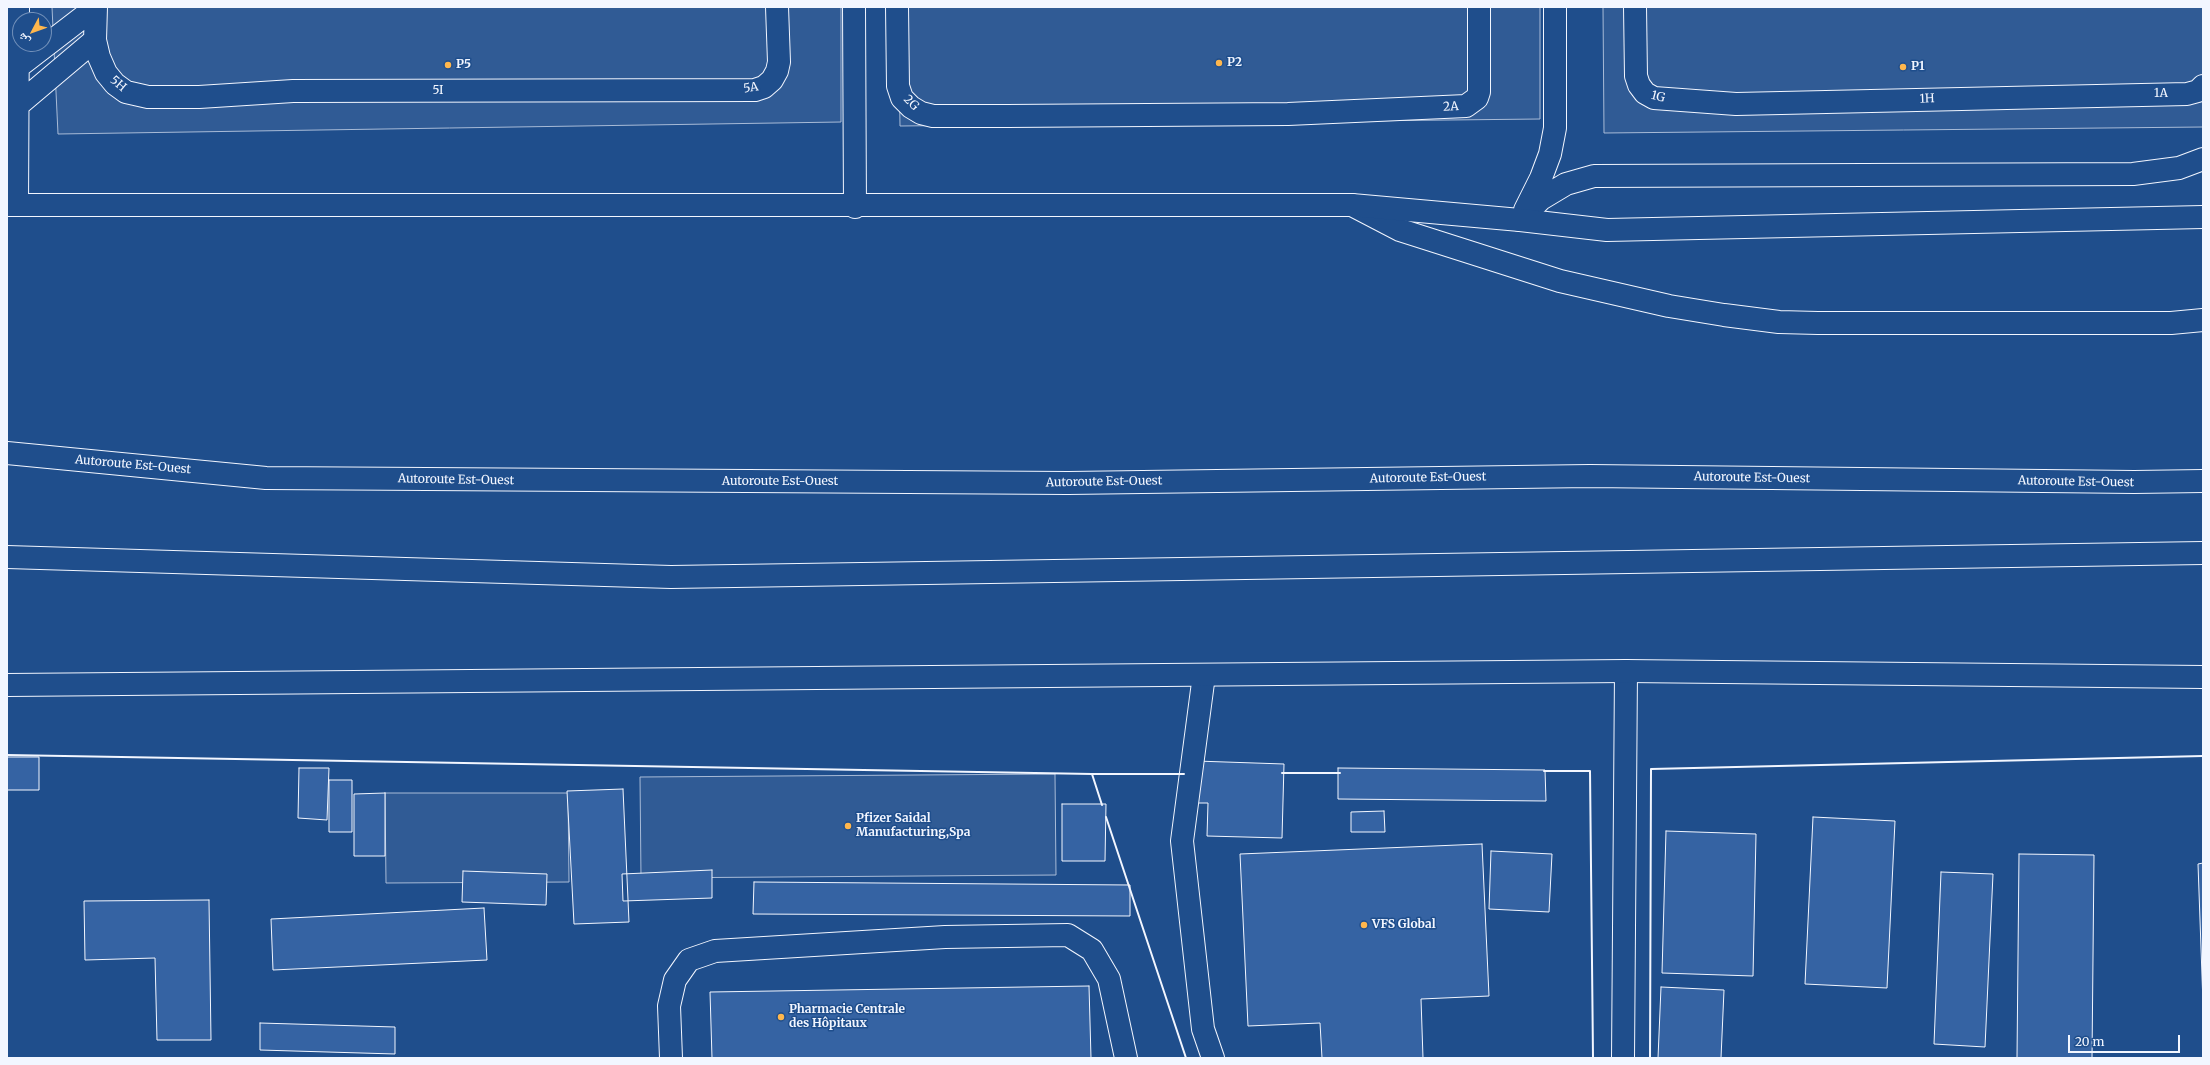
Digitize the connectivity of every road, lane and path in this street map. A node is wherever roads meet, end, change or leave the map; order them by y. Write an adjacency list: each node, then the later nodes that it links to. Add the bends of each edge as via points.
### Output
1 (18, 7): 10 (main road)
2 (96, 7): 9 (main road, 5H); 10 (main road)
3 (777, 7): 12 (main road, 5A, via 779,62 772,80 764,87 755,90)
4 (854, 7): 21 (main road)
5 (897, 7): 17 (main road, 2G, via 898,86 902,98 911,107 933,116 1288,114)
6 (1479, 7): 17 (main road, 2A, via 1480,92 1477,98 1466,106)
7 (1555, 7): 23 (main road, via 1555,128 1550,154 1541,178)
8 (1636, 7): 15 (main road, 1G, via 1636,76 1645,94 1654,98)
9 (95, 40): 14 (main road, 5H, via 106,73 126,92 148,97); 16 (main road)
10 (18, 67): 16 (main road)
11 (2203, 86): 13 (main road, 1A, via 2198,91 2187,94)
12 (678, 90): 14 (main road, 5I, via 294,91)
13 (2118, 94): 15 (main road, 1H)
14 (200, 97)
15 (1736, 104)
16 (18, 106): 19 (main road)
17 (1379, 110)
18 (2203, 159): 23 (main road, via 2180,168 2133,174 1594,176 1566,184 1541,199)
19 (12, 205): 21 (main road)
20 (1352, 206): 21 (main road); 23 (main road); 24 (main road, via 1400,230 1560,281 1669,306 1732,316 1779,322 1818,323 2171,323)
21 (855, 207)
22 (2203, 217): 23 (main road, via 1607,230)
23 (1520, 220)
24 (2203, 320)
25 (7, 453): 26 (main road, Autoroute Est-Ouest, via 266,478 1068,483 1590,476)
26 (2203, 481)
27 (2203, 553): 28 (main road, via 671,577)
28 (7, 557)
29 (1626, 671): 30 (main road); 31 (main road); 36 (main road)
30 (1204, 675): 32 (main road); 35 (main road, via 1182,841 1203,1029)
31 (2203, 677)
32 (7, 685)
33 (671, 1058): 34 (main road, via 669,1006 675,980 689,960 715,951 945,937 1068,935 1092,950 1109,979)
34 (1126, 1058)
35 (1213, 1058)
36 (1623, 1058)

